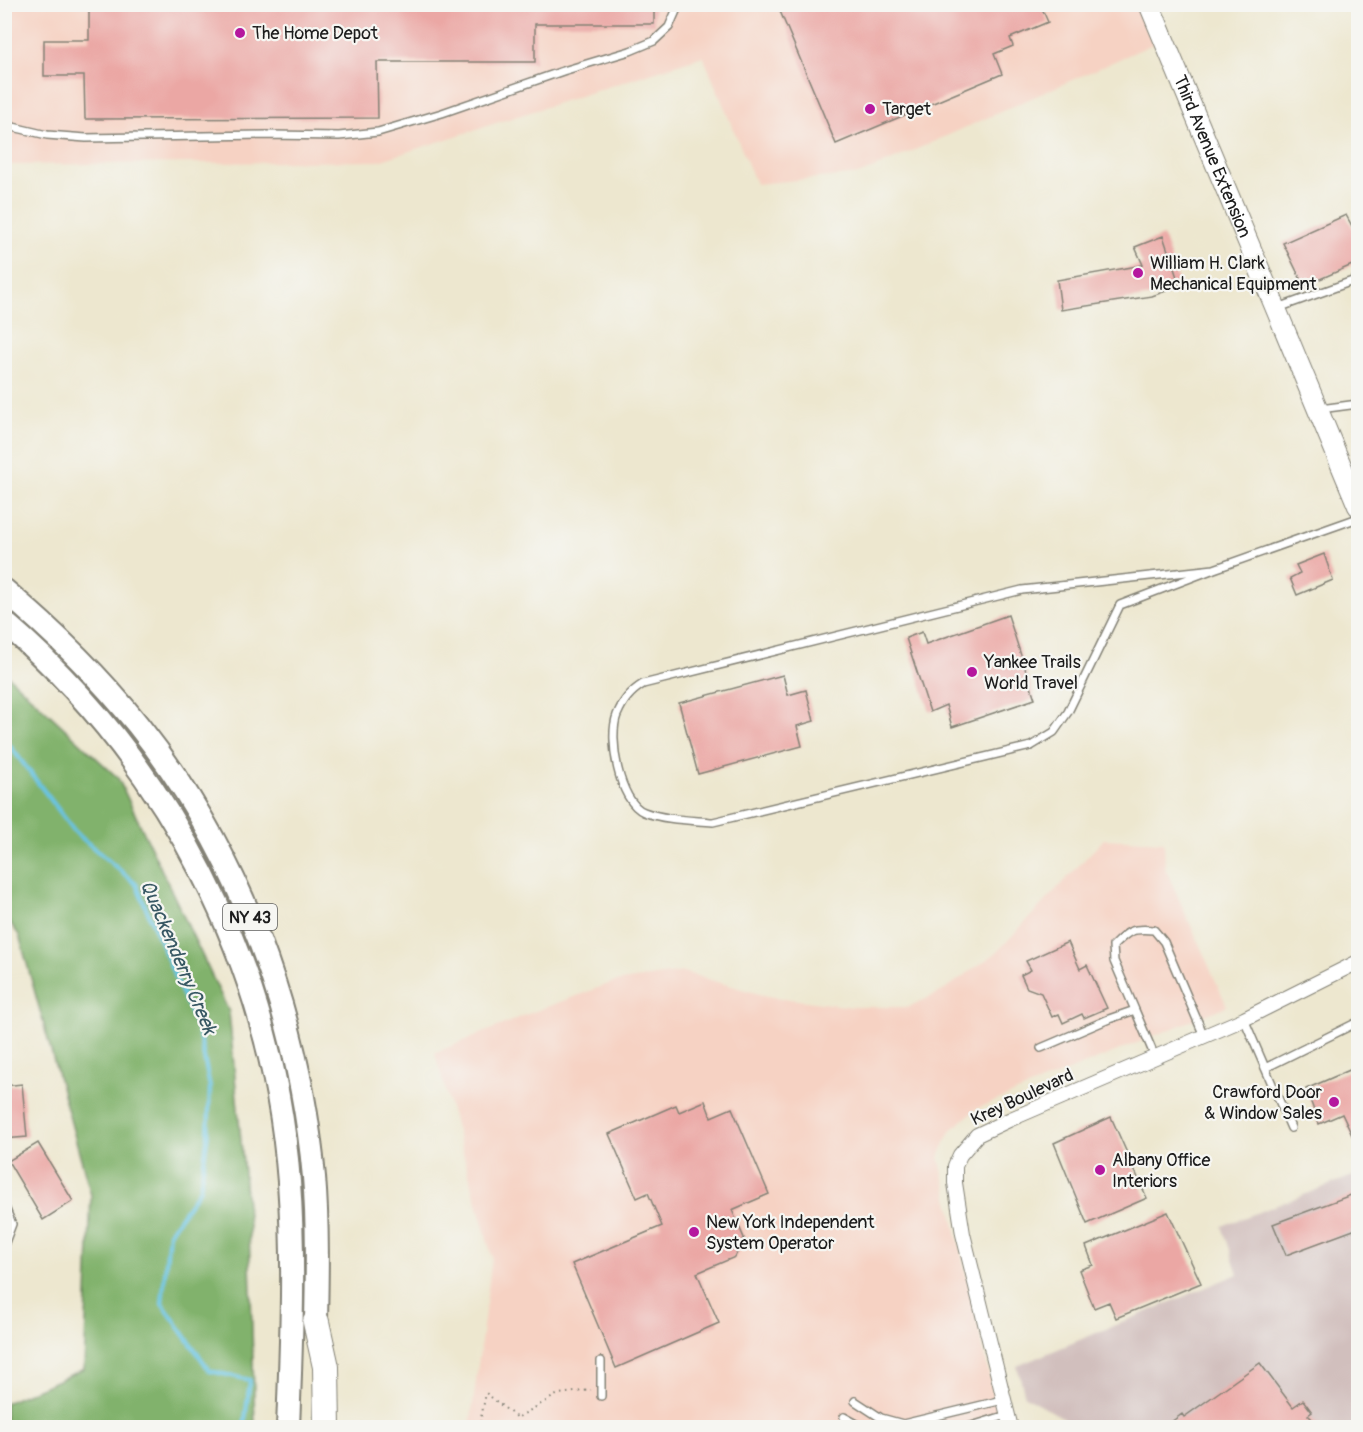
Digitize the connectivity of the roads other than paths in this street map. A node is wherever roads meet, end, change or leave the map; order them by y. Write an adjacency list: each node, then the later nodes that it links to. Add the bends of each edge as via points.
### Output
1 (679, 4): 3 (lane, via 669,27 654,41 378,132 339,136 86,138 38,133 14,127)
2 (1149, 4): 5 (street, Third Avenue Extension)
3 (4, 119)
4 (1359, 279): 5 (lane)
5 (1275, 309): 7 (street, Third Avenue Extension)
6 (1359, 404): 7 (lane)
7 (1318, 410): 8 (street, Third Avenue Extension)
8 (1359, 506)
9 (1359, 518): 10 (lane)
10 (1214, 569): 10 (lane, via 1022,590 643,684 629,693 616,717 614,751 621,780 628,797 643,812 713,822 1031,746 1054,732 1068,712 1120,605)
11 (4, 590): 24 (main road, NY 43, via 73,652 140,727 193,805 243,899 274,983 299,1077 314,1178)
12 (4, 622): 31 (main road, NY 43, via 89,705 147,780 206,880 248,981 275,1082 289,1180 293,1273)
13 (1359, 962): 15 (street, Krey Boulevard)
14 (1135, 1010): 17 (lane, via 1114,961 1113,946 1135,929 1154,930 1164,942); 18 (lane); 19 (lane)
15 (1244, 1019): 17 (street, Krey Boulevard); 20 (lane)
16 (1359, 1022): 20 (lane)
17 (1204, 1036): 19 (street, Krey Boulevard)
18 (1041, 1048)
19 (1155, 1057): 27 (street, Krey Boulevard, via 977,1135 955,1166 963,1234)
20 (1265, 1068): 21 (lane)
21 (1291, 1128)
22 (4, 1205): 23 (lane, via 12,1224)
23 (4, 1245)
24 (316, 1322): 32 (highway); 33 (highway, via 326,1367)
25 (600, 1361): 26 (lane)
26 (601, 1393)
27 (1003, 1400): 28 (lane, via 903,1424 881,1418); 30 (street, Krey Boulevard)
28 (855, 1401)
29 (844, 1417): 34 (lane)
30 (1009, 1421): 35 (lane)
31 (288, 1428)
32 (312, 1428)
33 (327, 1428)
34 (864, 1428)
35 (965, 1428)

